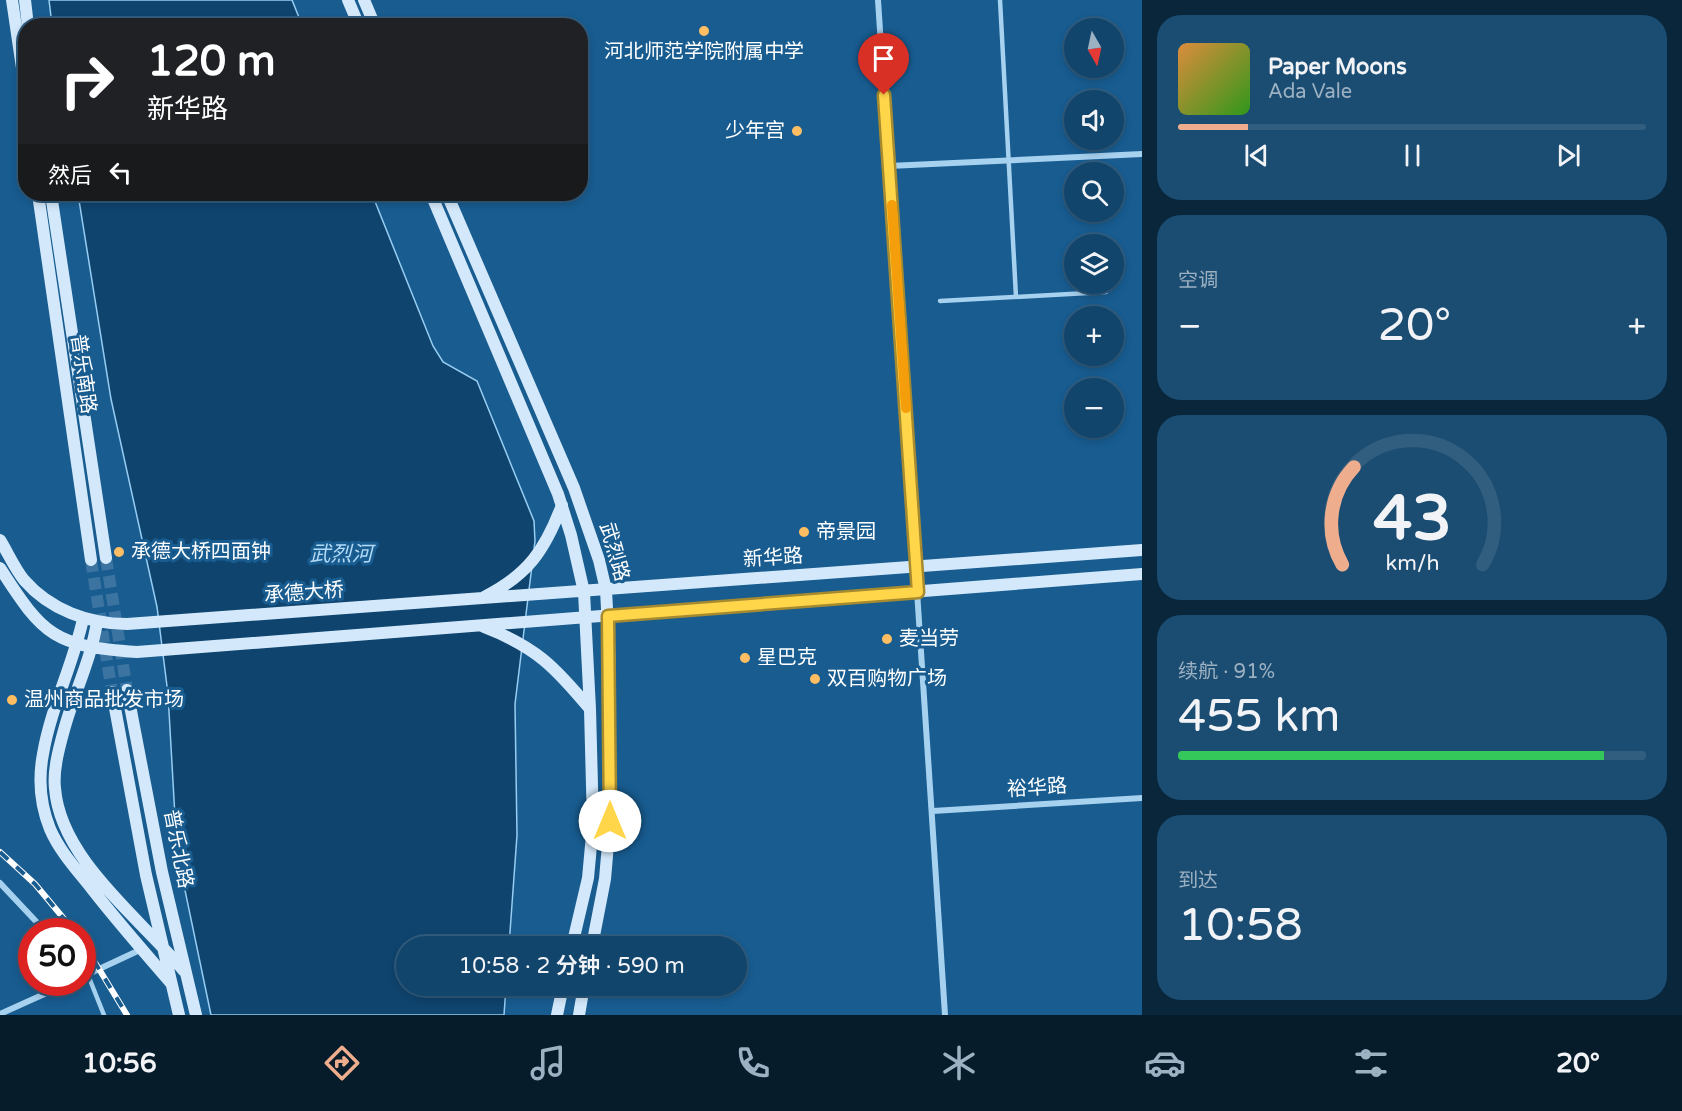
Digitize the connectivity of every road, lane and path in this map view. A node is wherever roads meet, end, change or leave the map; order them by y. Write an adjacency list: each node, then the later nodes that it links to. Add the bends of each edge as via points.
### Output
1 (12, 0): 10 (main road)
2 (25, 0): 7 (main road)
3 (348, 0): 8 (main road)
4 (364, 0): 9 (main road)
5 (878, 0): 13 (street)
6 (1000, 0): 12 (lane)
7 (27, 18)
8 (356, 18)
9 (372, 18)
10 (18, 41)
11 (1142, 154): 12 (street)
12 (1008, 161): 13 (street); 19 (lane)
13 (889, 166): 26 (street)
14 (39, 201): 25 (main road, 普乐南路)
15 (52, 201): 24 (main road, 普乐南路)
16 (434, 201): 21 (main road, 武烈路)
17 (450, 201): 29 (main road, 武烈路, via 574,488)
18 (1070, 294): 19 (lane)
19 (1016, 297): 20 (lane)
20 (940, 301)
21 (562, 505): 30 (main road, 武烈路); 32 (main road, via 537,559 505,586)
22 (0, 540): 35 (main road, 承德大桥, via 24,580 52,605)
23 (1142, 550): 26 (main road, 新华路)
24 (106, 558)
25 (91, 560)
26 (916, 567): 29 (main road, 新华路); 31 (street)
27 (0, 568): 38 (main road, via 34,620 58,638)
28 (1142, 574): 31 (main road)
29 (606, 590): 30 (main road, 新华路); 33 (main road, 武烈路)
30 (584, 592): 32 (main road, 新华路); 34 (main road, 武烈路)
31 (918, 592): 33 (main road); 44 (street)
32 (478, 600): 36 (main road, 承德大桥, via 133,624)
33 (608, 616): 34 (main road); 48 (main road, 武烈路, via 610,821 605,879)
34 (586, 618): 37 (main road); 42 (main road, 武烈路)
35 (83, 619): 36 (main road, 承德大桥); 38 (main road)
36 (97, 622): 39 (main road)
37 (480, 626): 39 (main road, via 137,652); 42 (main road, via 517,640 543,657)
38 (77, 644): 39 (main road); 50 (main road, via 54,705 43,752 39,784 42,803 50,829 65,855)
39 (93, 649): 49 (main road, via 64,729 55,774 57,803 76,850)
40 (127, 690): 52 (main road, 普乐北路)
41 (112, 692): 49 (main road, 普乐北路)
42 (590, 709): 47 (main road, 武烈路, via 593,824 588,878)
43 (1142, 798): 44 (street, 裕华路)
44 (933, 812): 64 (street)
45 (0, 883): 46 (street)
46 (33, 918)
47 (574, 936)
48 (594, 936)
49 (161, 944): 52 (main road); 53 (main road, 普乐北路)
50 (142, 949): 51 (street); 53 (main road)
51 (96, 971)
52 (184, 971): 61 (main road, 普乐北路)
53 (171, 983): 60 (main road, 普乐北路)
54 (40, 996): 58 (street)
55 (95, 996): 59 (lane)
56 (561, 996): 62 (main road)
57 (582, 996): 63 (main road)
58 (0, 1014)
59 (104, 1015)
60 (179, 1015)
61 (196, 1015)
62 (557, 1015)
63 (579, 1015)
64 (945, 1015)

